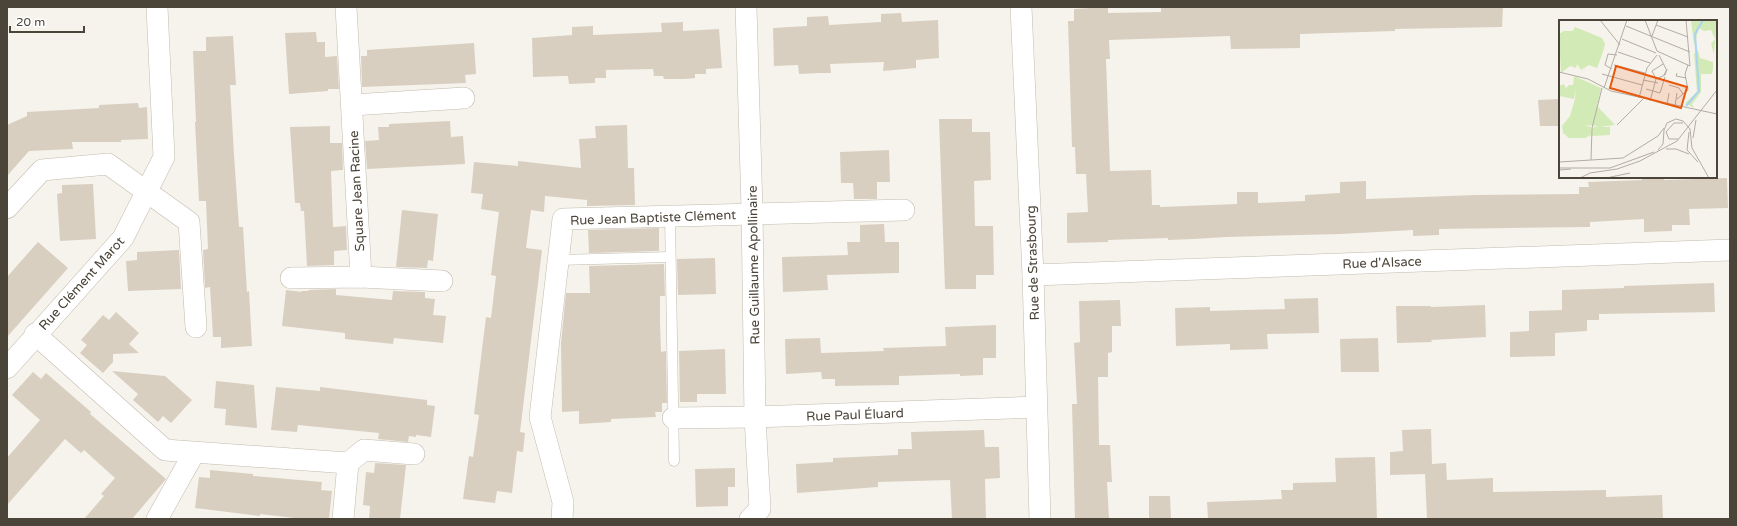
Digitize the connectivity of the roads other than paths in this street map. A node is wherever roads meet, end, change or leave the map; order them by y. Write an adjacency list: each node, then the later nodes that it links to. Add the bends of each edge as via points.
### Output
1 (157, 7): 7 (street, Rue Clément Marot, via 164,157)
2 (346, 7): 6 (street, Square Jean Racine)
3 (746, 7): 10 (street, Rue Guillaume Apollinaire)
4 (1021, 7): 15 (street, Rue de Strasbourg)
5 (464, 98): 6 (street)
6 (352, 105): 16 (street, Square Jean Racine)
7 (147, 193): 8 (street, via 108,164 42,170); 19 (street, via 189,222); 20 (street, Rue Clément Marot, via 123,238)
8 (7, 208)
9 (904, 210): 10 (street, Rue Jean Baptiste Clément)
10 (752, 214): 11 (street, Rue Jean Baptiste Clément); 23 (street, Rue Guillaume Apollinaire)
11 (670, 216): 13 (lane); 14 (street, Rue Jean Baptiste Clément, via 562,219)
12 (1730, 250): 15 (street, Rue d'Alsace)
13 (670, 257): 14 (lane); 24 (lane)
14 (558, 260): 32 (street, Rue Jean Baptiste Clément, via 540,417 563,502)
15 (1033, 275): 22 (street, Rue de Strasbourg)
16 (361, 277): 17 (street); 18 (street)
17 (290, 278)
18 (442, 281)
19 (196, 327)
20 (35, 334): 21 (street, Rue Clément Marot); 25 (street, via 165,450)
21 (7, 368)
22 (1036, 407): 23 (street, Rue Paul Éluard); 33 (street, Rue de Strasbourg)
23 (756, 417): 24 (street, Rue Paul Éluard); 29 (street, Rue Guillaume Apollinaire)
24 (673, 418): 27 (lane)
25 (194, 453): 28 (street); 30 (street)
26 (414, 454): 28 (street, via 364,450)
27 (674, 461)
28 (348, 463): 31 (street)
29 (759, 516)
30 (157, 519)
31 (343, 519)
32 (562, 519)
33 (1040, 519)

